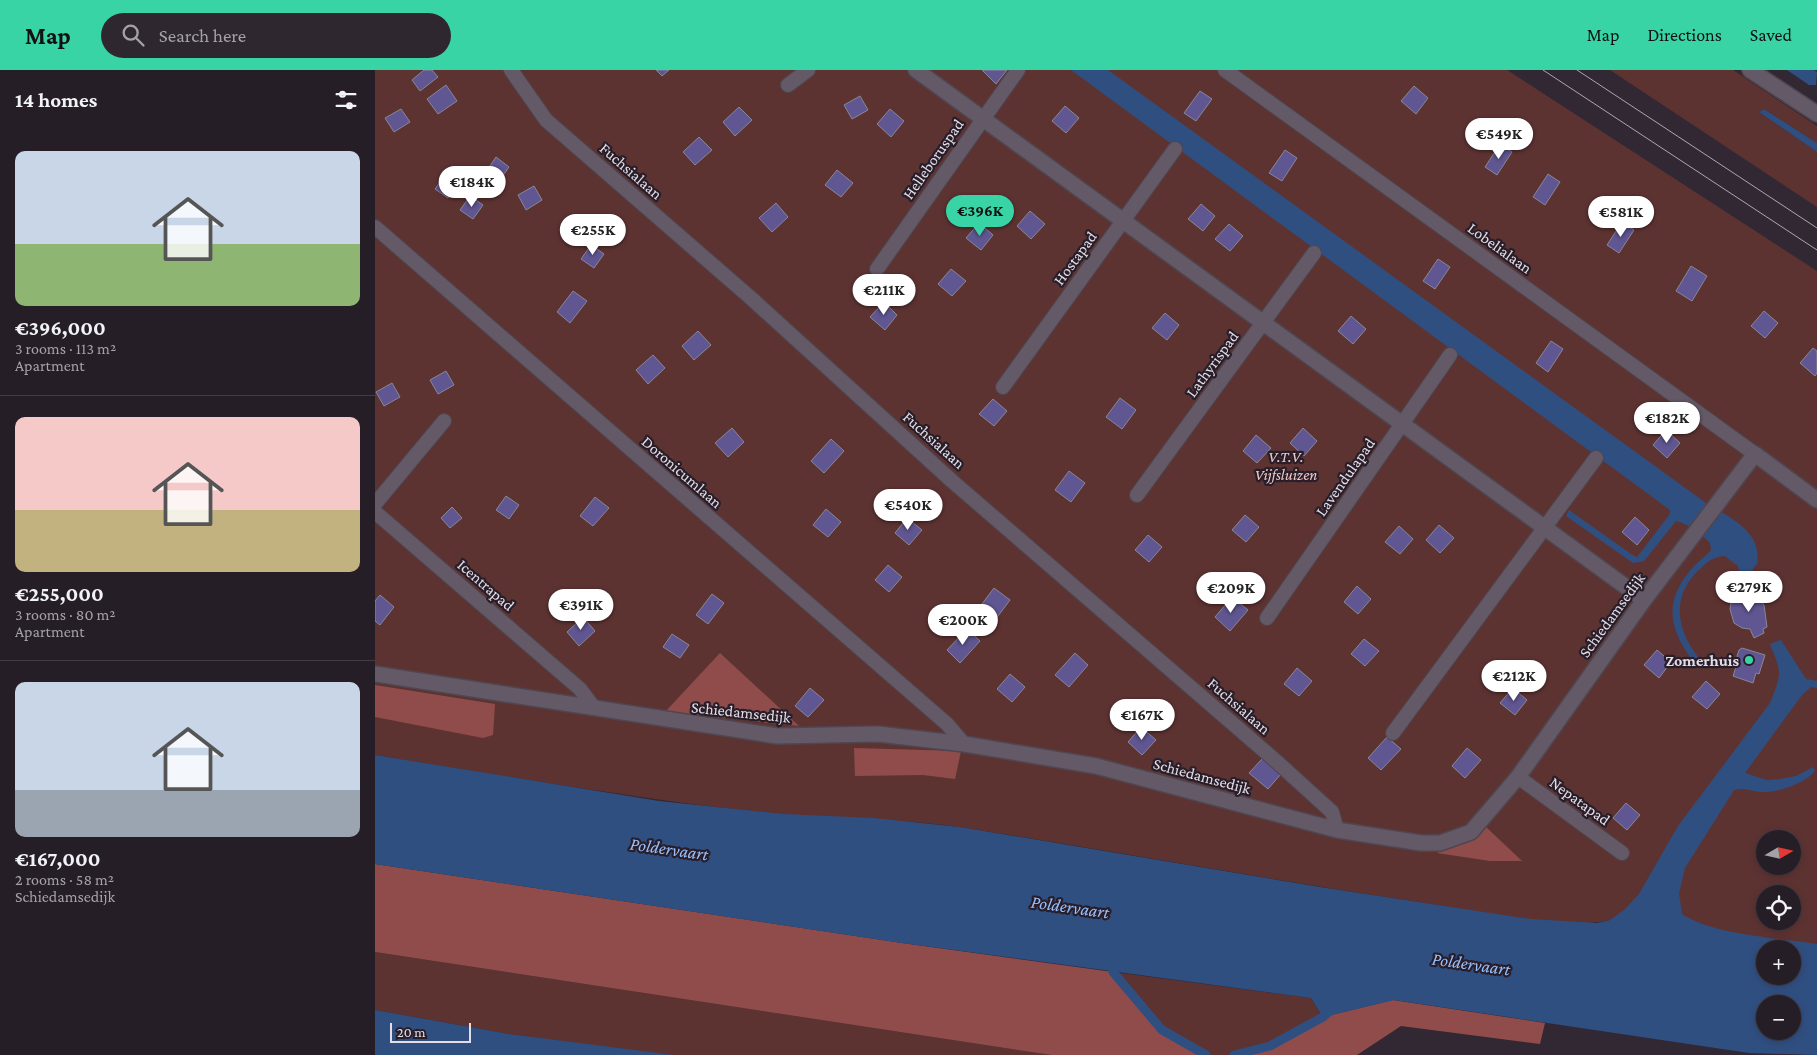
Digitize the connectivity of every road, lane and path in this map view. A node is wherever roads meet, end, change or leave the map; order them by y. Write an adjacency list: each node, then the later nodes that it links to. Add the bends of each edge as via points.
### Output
1 (511, 70): 34 (lane, Fuchsialaan, via 546,120 752,299 952,482 1276,761 1332,812)
2 (809, 70): 7 (lane)
3 (916, 70): 9 (street)
4 (1019, 70): 9 (lane, Helleboruspad)
5 (1225, 70): 20 (lane, Lobelialaan)
6 (1750, 70): 8 (street)
7 (788, 85)
8 (1815, 109)
9 (982, 118): 11 (street); 14 (lane, Helleboruspad)
10 (1175, 149): 11 (lane, Hostapad)
11 (1123, 221): 15 (street); 17 (lane, Hostapad)
12 (375, 227): 32 (lane, Doronicumlaan, via 947,724)
13 (1314, 253): 15 (lane, Lathyrispad)
14 (877, 269)
15 (1263, 323): 19 (street); 22 (lane, Lathyrispad)
16 (1450, 355): 19 (lane, Lavendulapad)
17 (1003, 387)
18 (444, 421): 24 (lane)
19 (1403, 424): 26 (street); 28 (lane, Lavendulapad)
20 (1755, 454): 23 (street); 27 (street, Schiedamsedijk)
21 (1596, 458): 26 (lane)
22 (1137, 495)
23 (1817, 500)
24 (375, 504)
25 (375, 512): 30 (lane, Icentrapad, via 580,689)
26 (1544, 527): 27 (street); 31 (lane)
27 (1644, 600): 33 (street, Schiedamsedijk)
28 (1267, 618)
29 (375, 674): 30 (street, Schiedamsedijk)
30 (594, 708): 32 (street, Schiedamsedijk, via 777,736 878,734)
31 (1393, 733)
32 (964, 744): 34 (street, Schiedamsedijk, via 1096,766)
33 (1518, 777): 34 (street, Schiedamsedijk, via 1471,832 1455,839 1421,843); 35 (lane, Nepatapad)
34 (1337, 830)
35 (1622, 853)

